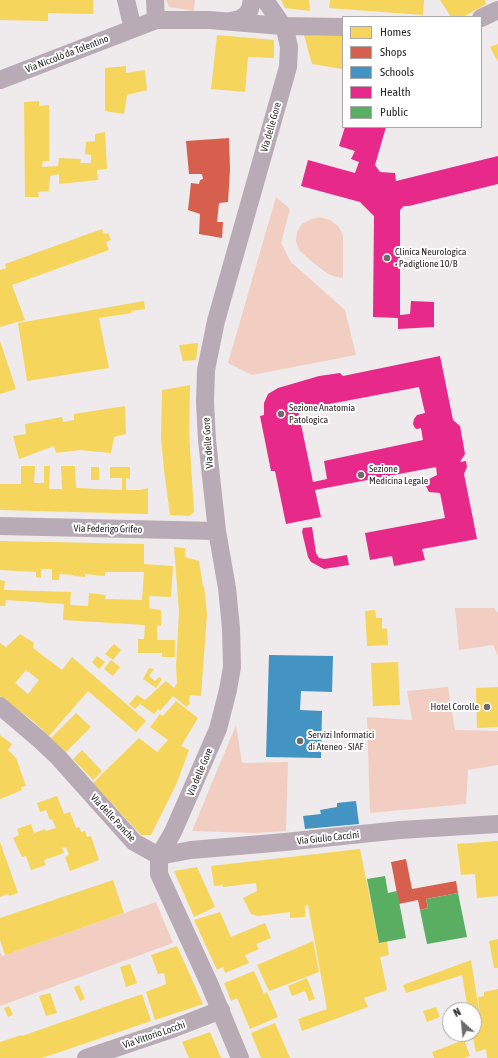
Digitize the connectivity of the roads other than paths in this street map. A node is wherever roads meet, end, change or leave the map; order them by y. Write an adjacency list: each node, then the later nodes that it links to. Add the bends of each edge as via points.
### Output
1 (126, 0): 11 (street)
2 (155, 0): 7 (street)
3 (252, 0): 8 (street, via 247,14)
4 (265, 0): 9 (street, Via delle Gore)
5 (498, 10): 6 (street)
6 (482, 18)
7 (156, 20): 8 (street, Via Niccolò da Tolentino); 11 (street, Via Niccolò da Tolentino)
8 (234, 21): 9 (street)
9 (282, 26): 10 (street); 14 (street, Via delle Gore, via 288,39 288,67 231,268 206,370 207,440)
10 (342, 27)
11 (133, 29): 12 (street, Via Niccolò da Tolentino)
12 (0, 80)
13 (0, 526): 14 (street, Via Federigo Grifeo)
14 (217, 531): 17 (street, Via delle Gore, via 232,628 230,678 218,728 173,832)
15 (0, 706): 17 (street, Via delle Panche, via 58,757 134,842)
16 (498, 824): 17 (street, Via Giulio Caccini, via 400,830 191,850)
17 (159, 856): 18 (street, via 158,874)
18 (221, 1010): 19 (street, Via Vittorio Locchi); 20 (street)
19 (86, 1058)
20 (240, 1058)

